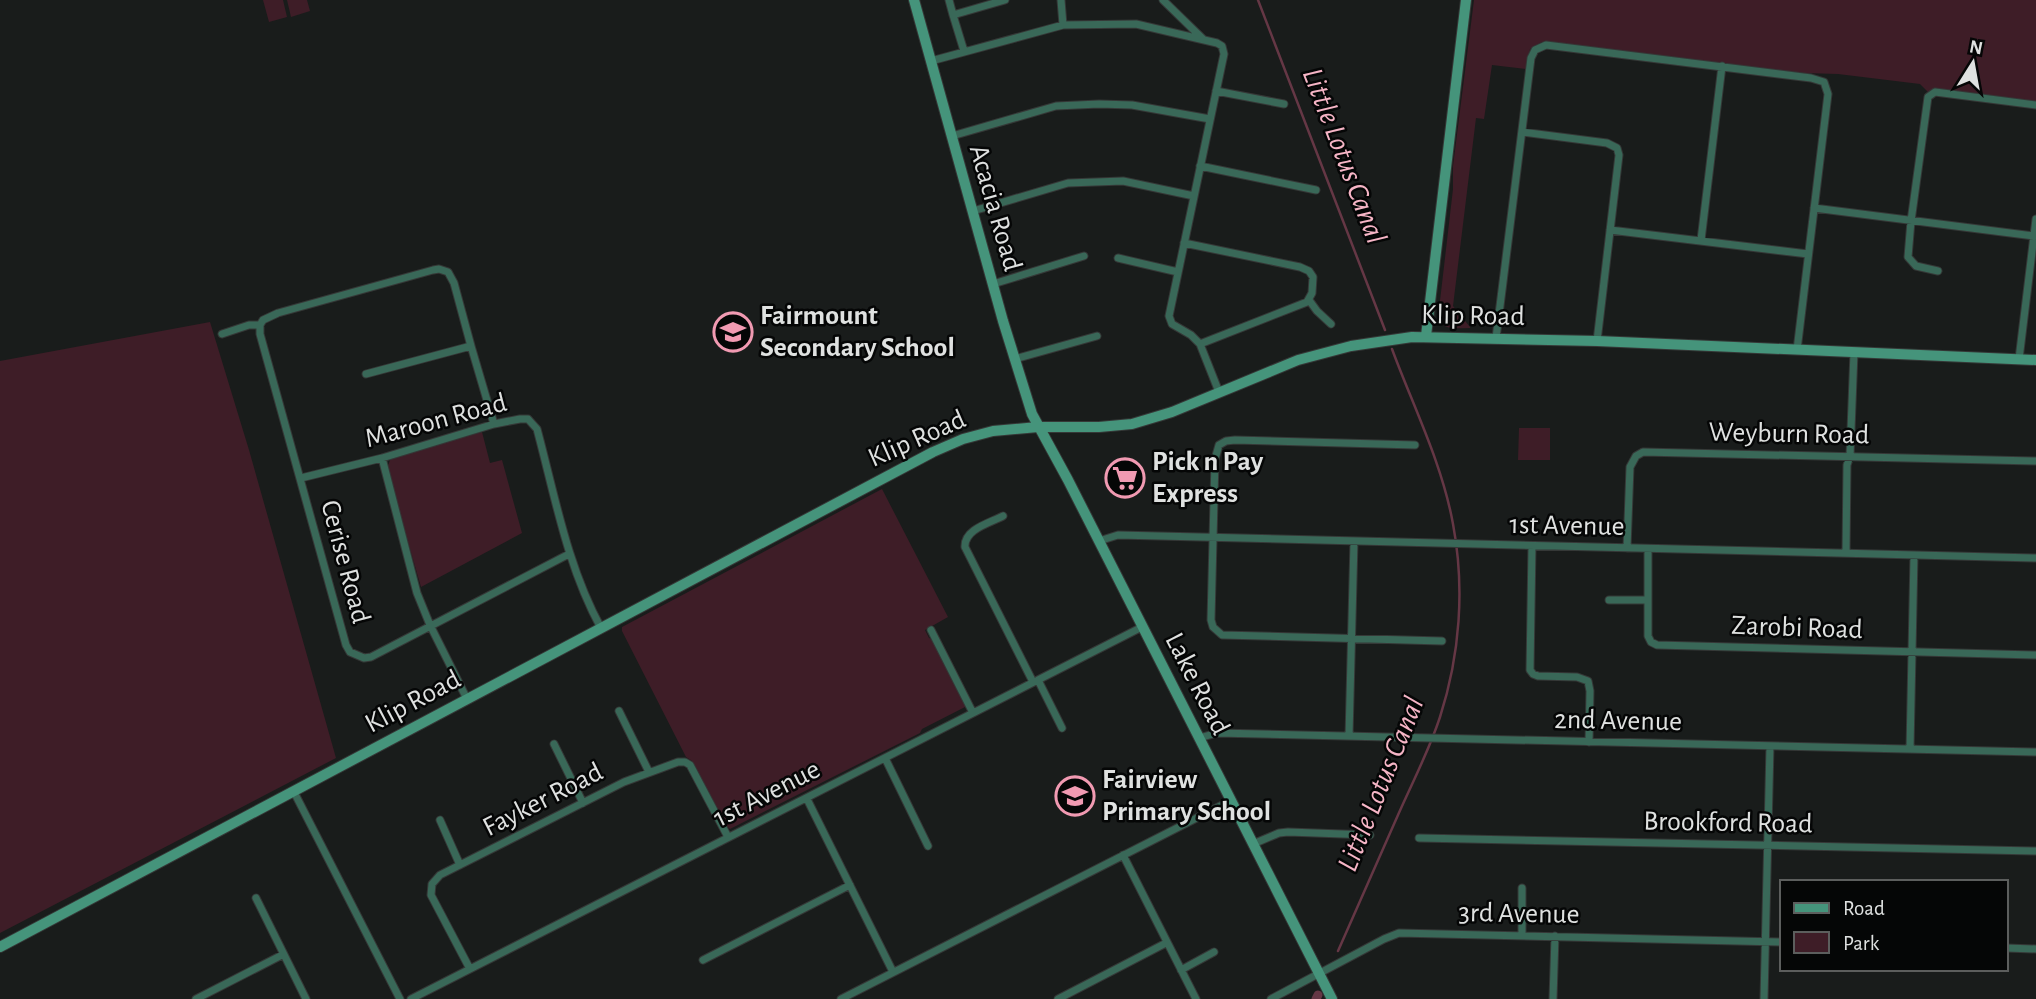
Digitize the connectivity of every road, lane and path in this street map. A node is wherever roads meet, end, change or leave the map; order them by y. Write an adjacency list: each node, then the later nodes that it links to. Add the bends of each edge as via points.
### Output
1 (914, 0): 11 (street, Acacia Road)
2 (949, 0): 7 (street)
3 (1005, 0): 7 (street)
4 (1061, 0): 8 (street)
5 (1163, 0): 9 (street)
6 (1465, 0): 42 (street)
7 (953, 15): 10 (street)
8 (1063, 25): 9 (street, via 1136,24); 10 (street)
9 (1203, 40): 13 (street, via 1222,46)
10 (964, 51): 11 (street)
11 (931, 61): 18 (street, Acacia Road)
12 (1722, 66): 17 (street, via 1538,47 1531,58); 22 (street, via 1824,82 1828,94); 28 (street)
13 (1216, 90): 14 (street); 16 (street)
14 (1284, 104)
15 (2036, 105): 25 (street, via 1931,94 1926,101)
16 (1210, 119): 18 (street, via 1132,105 1068,105); 19 (street)
17 (1522, 132): 26 (street, via 1617,148 1620,162); 43 (street)
18 (952, 136): 23 (street, Acacia Road)
19 (1200, 166): 20 (street); 21 (street)
20 (1316, 190)
21 (1194, 196): 23 (street, via 1123,181 1082,181); 29 (street)
22 (1814, 208): 25 (street); 30 (street)
23 (972, 211): 36 (street, Acacia Road)
24 (2036, 219): 27 (street)
25 (1911, 221): 27 (street); 33 (street, via 1908,257 1916,266)
26 (1610, 230): 28 (street); 44 (street)
27 (2034, 236): 35 (street)
28 (1701, 240): 30 (street)
29 (1184, 243): 34 (street); 37 (street, via 1309,271 1313,277)
30 (1808, 254): 47 (street)
31 (1084, 256): 36 (street)
32 (1118, 258): 34 (street)
33 (1938, 271)
34 (1178, 272): 45 (street, via 1169,320)
35 (2032, 277): 50 (street)
36 (993, 284): 49 (street, Acacia Road)
37 (1308, 300): 38 (street); 45 (street)
38 (1331, 324)
39 (260, 326): 40 (street); 46 (street, via 278,313 439,269 448,272 454,283); 60 (street, Cerise Road)
40 (222, 334)
41 (1097, 336): 49 (street)
42 (1426, 337): 43 (street, Klip Road); 53 (street, Klip Road, via 1378,341 1298,360)
43 (1496, 338): 44 (street, Klip Road)
44 (1597, 341): 47 (street, Klip Road)
45 (1200, 344): 53 (street)
46 (471, 346): 52 (street); 54 (street)
47 (1797, 350): 48 (street, Klip Road)
48 (1854, 352): 50 (street, Klip Road); 57 (street)
49 (1015, 359): 55 (street, Acacia Road)
50 (2019, 359): 51 (street, Klip Road)
51 (2036, 360)
52 (366, 374)
53 (1219, 391): 55 (street, Klip Road, via 1132,424)
54 (494, 424): 58 (street, Maroon Road); 69 (street, Maroon Road, via 523,418 534,424)
55 (1038, 427): 63 (street, Lake Road); 76 (street, Klip Road, via 984,433 942,448)
56 (1415, 445): 62 (street, via 1226,441 1219,445 1215,459)
57 (1850, 456): 59 (street, Weyburn Road); 66 (street, Weyburn Road, via 1639,453 1630,467); 68 (street)
58 (382, 457): 60 (street, Maroon Road); 74 (street, via 417,593)
59 (2036, 461)
60 (301, 478): 74 (street, Cerise Road, via 350,652 371,657)
61 (1003, 516): 82 (street, via 969,534 966,550)
62 (1213, 538): 63 (street, 1st Avenue, via 1118,535); 64 (street, 1st Avenue); 78 (street, via 1212,620 1216,631 1232,636)
63 (1099, 541): 75 (street, Lake Road)
64 (1354, 541): 65 (street, 1st Avenue); 78 (street)
65 (1532, 546): 66 (street, 1st Avenue); 89 (street, via 1530,670 1538,676 1588,681)
66 (1627, 548): 67 (street, 1st Avenue)
67 (1648, 549): 68 (street, 1st Avenue); 73 (street, Zarobi Road)
68 (1846, 553): 70 (street, 1st Avenue)
69 (569, 554): 74 (street, Cerise Road); 76 (street, Maroon Road)
70 (1914, 555): 71 (street, 1st Avenue); 80 (street)
71 (2036, 558)
72 (1609, 600): 73 (street)
73 (1648, 600): 80 (street, Zarobi Road, via 1648,636 1657,645)
74 (430, 625): 83 (street)
75 (1142, 626): 82 (street, 1st Avenue); 88 (street, Lake Road)
76 (601, 628): 83 (street, Klip Road)
77 (931, 630): 85 (street)
78 (1351, 638): 79 (street); 87 (street)
79 (1442, 641)
80 (1913, 652): 81 (street, Zarobi Road); 92 (street)
81 (2036, 656)
82 (1036, 681): 85 (street, 1st Avenue); 86 (street)
83 (467, 699): 96 (street, Klip Road)
84 (619, 711): 95 (street)
85 (973, 713): 94 (street, 1st Avenue)
86 (1062, 728)
87 (1349, 736): 88 (street, 2nd Avenue, via 1217,733); 89 (street, 2nd Avenue)
88 (1199, 738): 98 (street, Lake Road)
89 (1589, 742): 91 (street, 2nd Avenue)
90 (554, 744): 99 (street)
91 (1770, 746): 92 (street, 2nd Avenue); 105 (street)
92 (1910, 750): 93 (street, 2nd Avenue)
93 (2036, 752)
94 (885, 758): 97 (street, 1st Avenue); 106 (street)
95 (649, 772): 99 (street, Fayker Road); 102 (street, Fayker Road, via 678,762 690,765)
96 (294, 792): 118 (street, Klip Road); 130 (street)
97 (807, 799): 102 (street, 1st Avenue); 110 (street)
98 (1230, 801): 104 (street, Lake Road); 108 (street)
99 (583, 803): 109 (street, Fayker Road)
100 (440, 820): 109 (street)
101 (1370, 835): 104 (street, via 1288,832)
102 (728, 838): 124 (street, 1st Avenue)
103 (1419, 838): 105 (street, Brookford Road)
104 (1253, 844): 127 (street, Lake Road)
105 (1767, 844): 107 (street, Brookford Road); 115 (street)
106 (928, 846)
107 (2036, 851)
108 (1123, 855): 117 (street); 126 (street)
109 (460, 865): 124 (street, Fayker Road, via 434,880 431,889)
110 (850, 885): 123 (street); 126 (street)
111 (1521, 888): 113 (street)
112 (256, 898): 122 (street)
113 (1522, 935): 114 (street, 3rd Avenue); 127 (street, 3rd Avenue, via 1399,933)
114 (1555, 936): 115 (street, 3rd Avenue); 137 (street)
115 (1765, 942): 116 (street, 3rd Avenue); 138 (street)
116 (1780, 942)
117 (1166, 943): 125 (street); 133 (street)
118 (0, 947)
119 (2008, 948): 120 (street)
120 (2036, 949)
121 (1214, 952): 125 (street)
122 (282, 955): 128 (street); 129 (street)
123 (703, 960)
124 (470, 969): 131 (street, 1st Avenue)
125 (1181, 970): 134 (street)
126 (893, 972): 132 (street)
127 (1319, 974): 135 (street, 3rd Avenue); 136 (street, Lake Road)
128 (196, 999)
129 (306, 999)
130 (400, 999)
131 (411, 999)
132 (841, 999)
133 (1058, 999)
134 (1196, 999)
135 (1271, 999)
136 (1332, 999)
137 (1553, 999)
138 (1764, 999)

